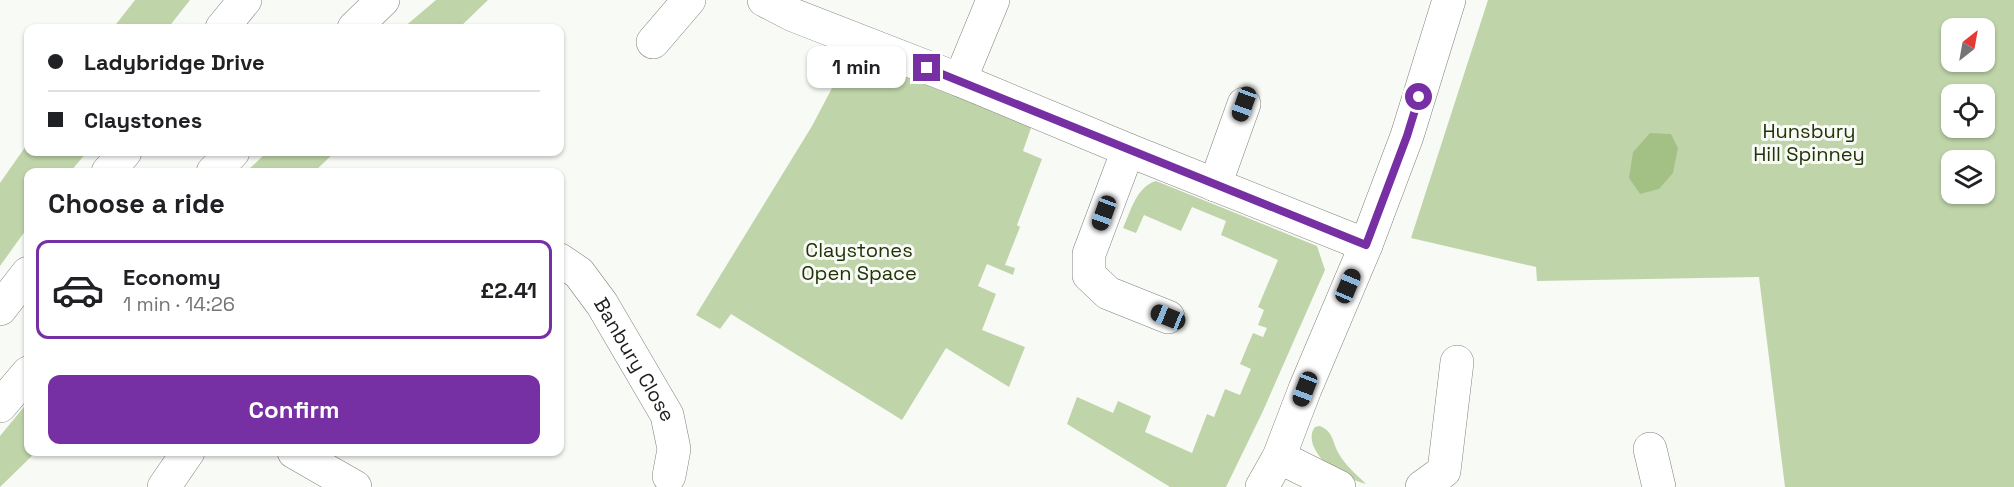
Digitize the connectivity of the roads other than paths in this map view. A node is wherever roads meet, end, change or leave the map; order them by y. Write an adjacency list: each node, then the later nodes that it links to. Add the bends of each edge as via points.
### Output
1 (245, 0): 7 (main road)
2 (383, 0): 8 (main road)
3 (689, 0): 9 (main road)
4 (764, 0): 10 (main road)
5 (993, 0): 10 (main road)
6 (1449, 0): 18 (main road, via 1407,136)
7 (225, 24)
8 (358, 24)
9 (653, 42)
10 (960, 80): 12 (main road)
11 (1244, 104): 17 (main road)
12 (1128, 150): 17 (main road); 22 (main road, via 1089,254 1089,275 1108,293)
13 (122, 156): 15 (main road)
14 (229, 156): 16 (main road)
15 (111, 168)
16 (217, 168)
17 (1215, 185): 18 (main road)
18 (1366, 245): 29 (main road)
19 (564, 263): 30 (main road, Banbury Close, via 579,273 602,304 667,415 674,449)
20 (24, 278): 21 (main road)
21 (0, 309)
22 (1168, 317)
23 (1457, 362): 35 (main road, via 1444,471)
24 (24, 378): 25 (main road)
25 (0, 406)
26 (1650, 449): 36 (main road)
27 (186, 456): 31 (main road)
28 (301, 456): 32 (main road)
29 (1279, 458): 33 (main road); 34 (main road)
30 (672, 483)
31 (164, 487)
32 (355, 487)
33 (1262, 487)
34 (1338, 487)
35 (1422, 487)
36 (1659, 487)

